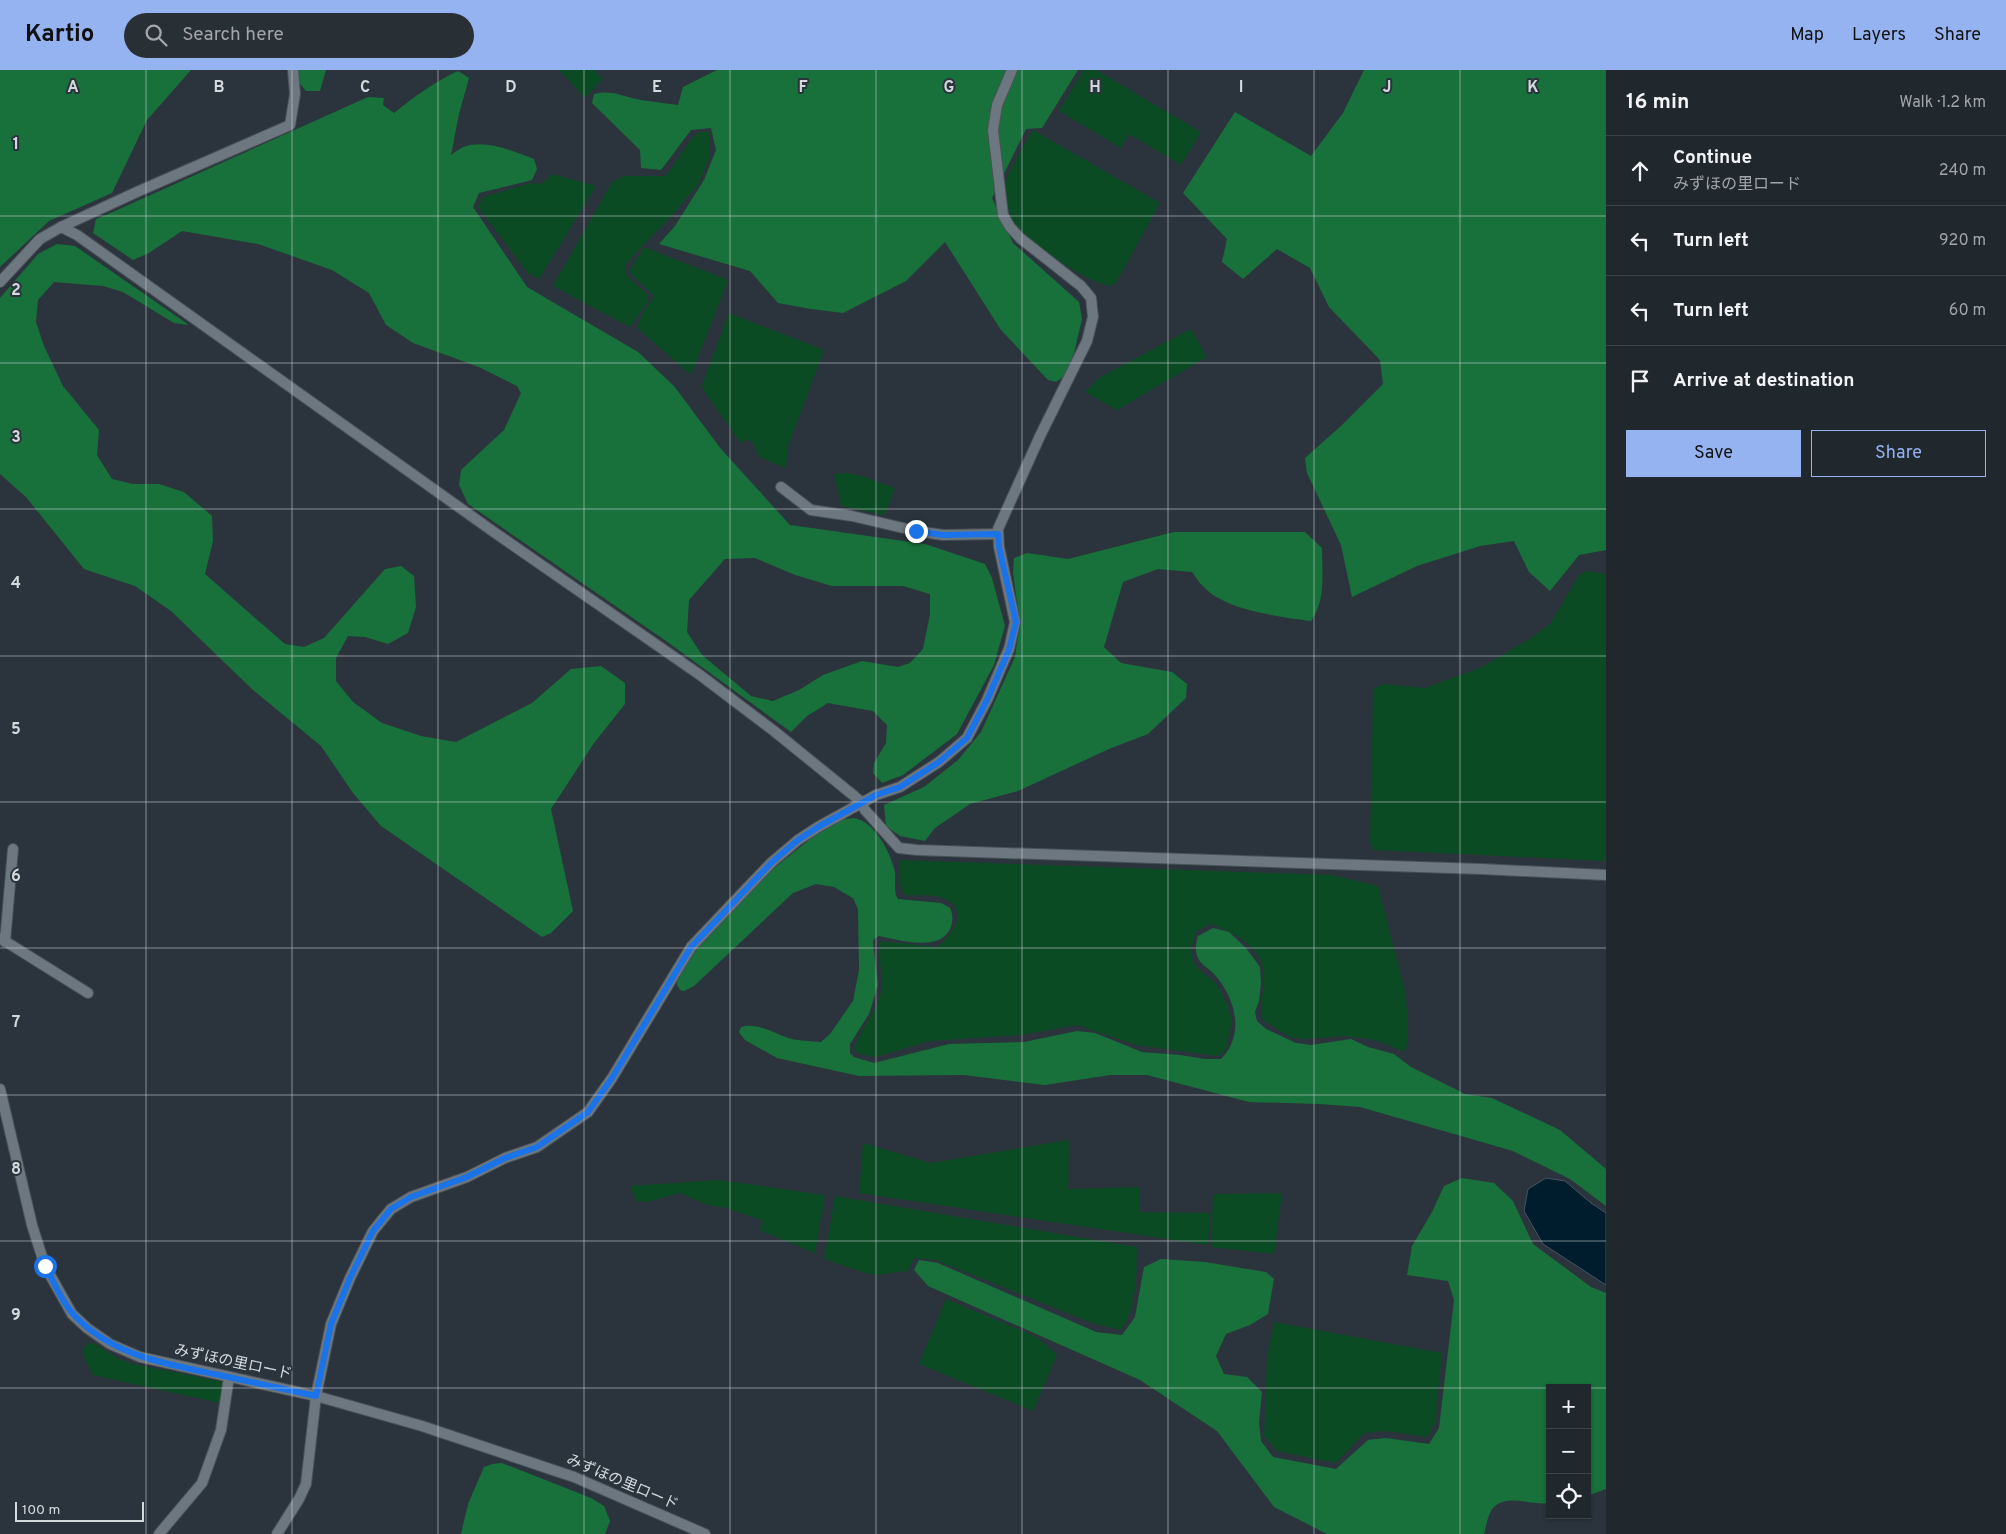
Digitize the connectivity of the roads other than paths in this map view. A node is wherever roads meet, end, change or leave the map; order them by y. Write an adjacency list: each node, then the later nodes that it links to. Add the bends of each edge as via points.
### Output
1 (293, 70): 3 (street, via 295,94 290,125)
2 (1012, 70): 6 (street, via 997,105 993,130 1003,215 1020,238 1081,286 1091,298 1093,317 1087,341 1040,436)
3 (61, 227): 4 (street, via 40,240); 7 (street, via 77,235 700,675 774,730)
4 (0, 282)
5 (781, 487): 6 (street, via 811,510 943,535)
6 (998, 534): 7 (street, via 1016,622 1009,650 987,700 967,738 939,762 900,787)
7 (861, 802): 9 (street, via 899,848 917,850); 14 (street, via 798,840 772,862 691,947 588,1112 537,1147 411,1197 391,1209 373,1231 331,1324)
8 (14, 849): 10 (street)
9 (1606, 875)
10 (3, 940): 11 (street)
11 (88, 992)
12 (0, 1089): 13 (street, みずほの里ロード, via 34,1233 45,1266 72,1314 110,1344 140,1357)
13 (229, 1377): 14 (street, みずほの里ロード); 15 (street, via 221,1430 202,1483)
14 (316, 1396): 16 (street, via 306,1484); 17 (street, みずほの里ロード, via 422,1426 574,1477)
15 (160, 1534)
16 (276, 1534)
17 (705, 1534)

